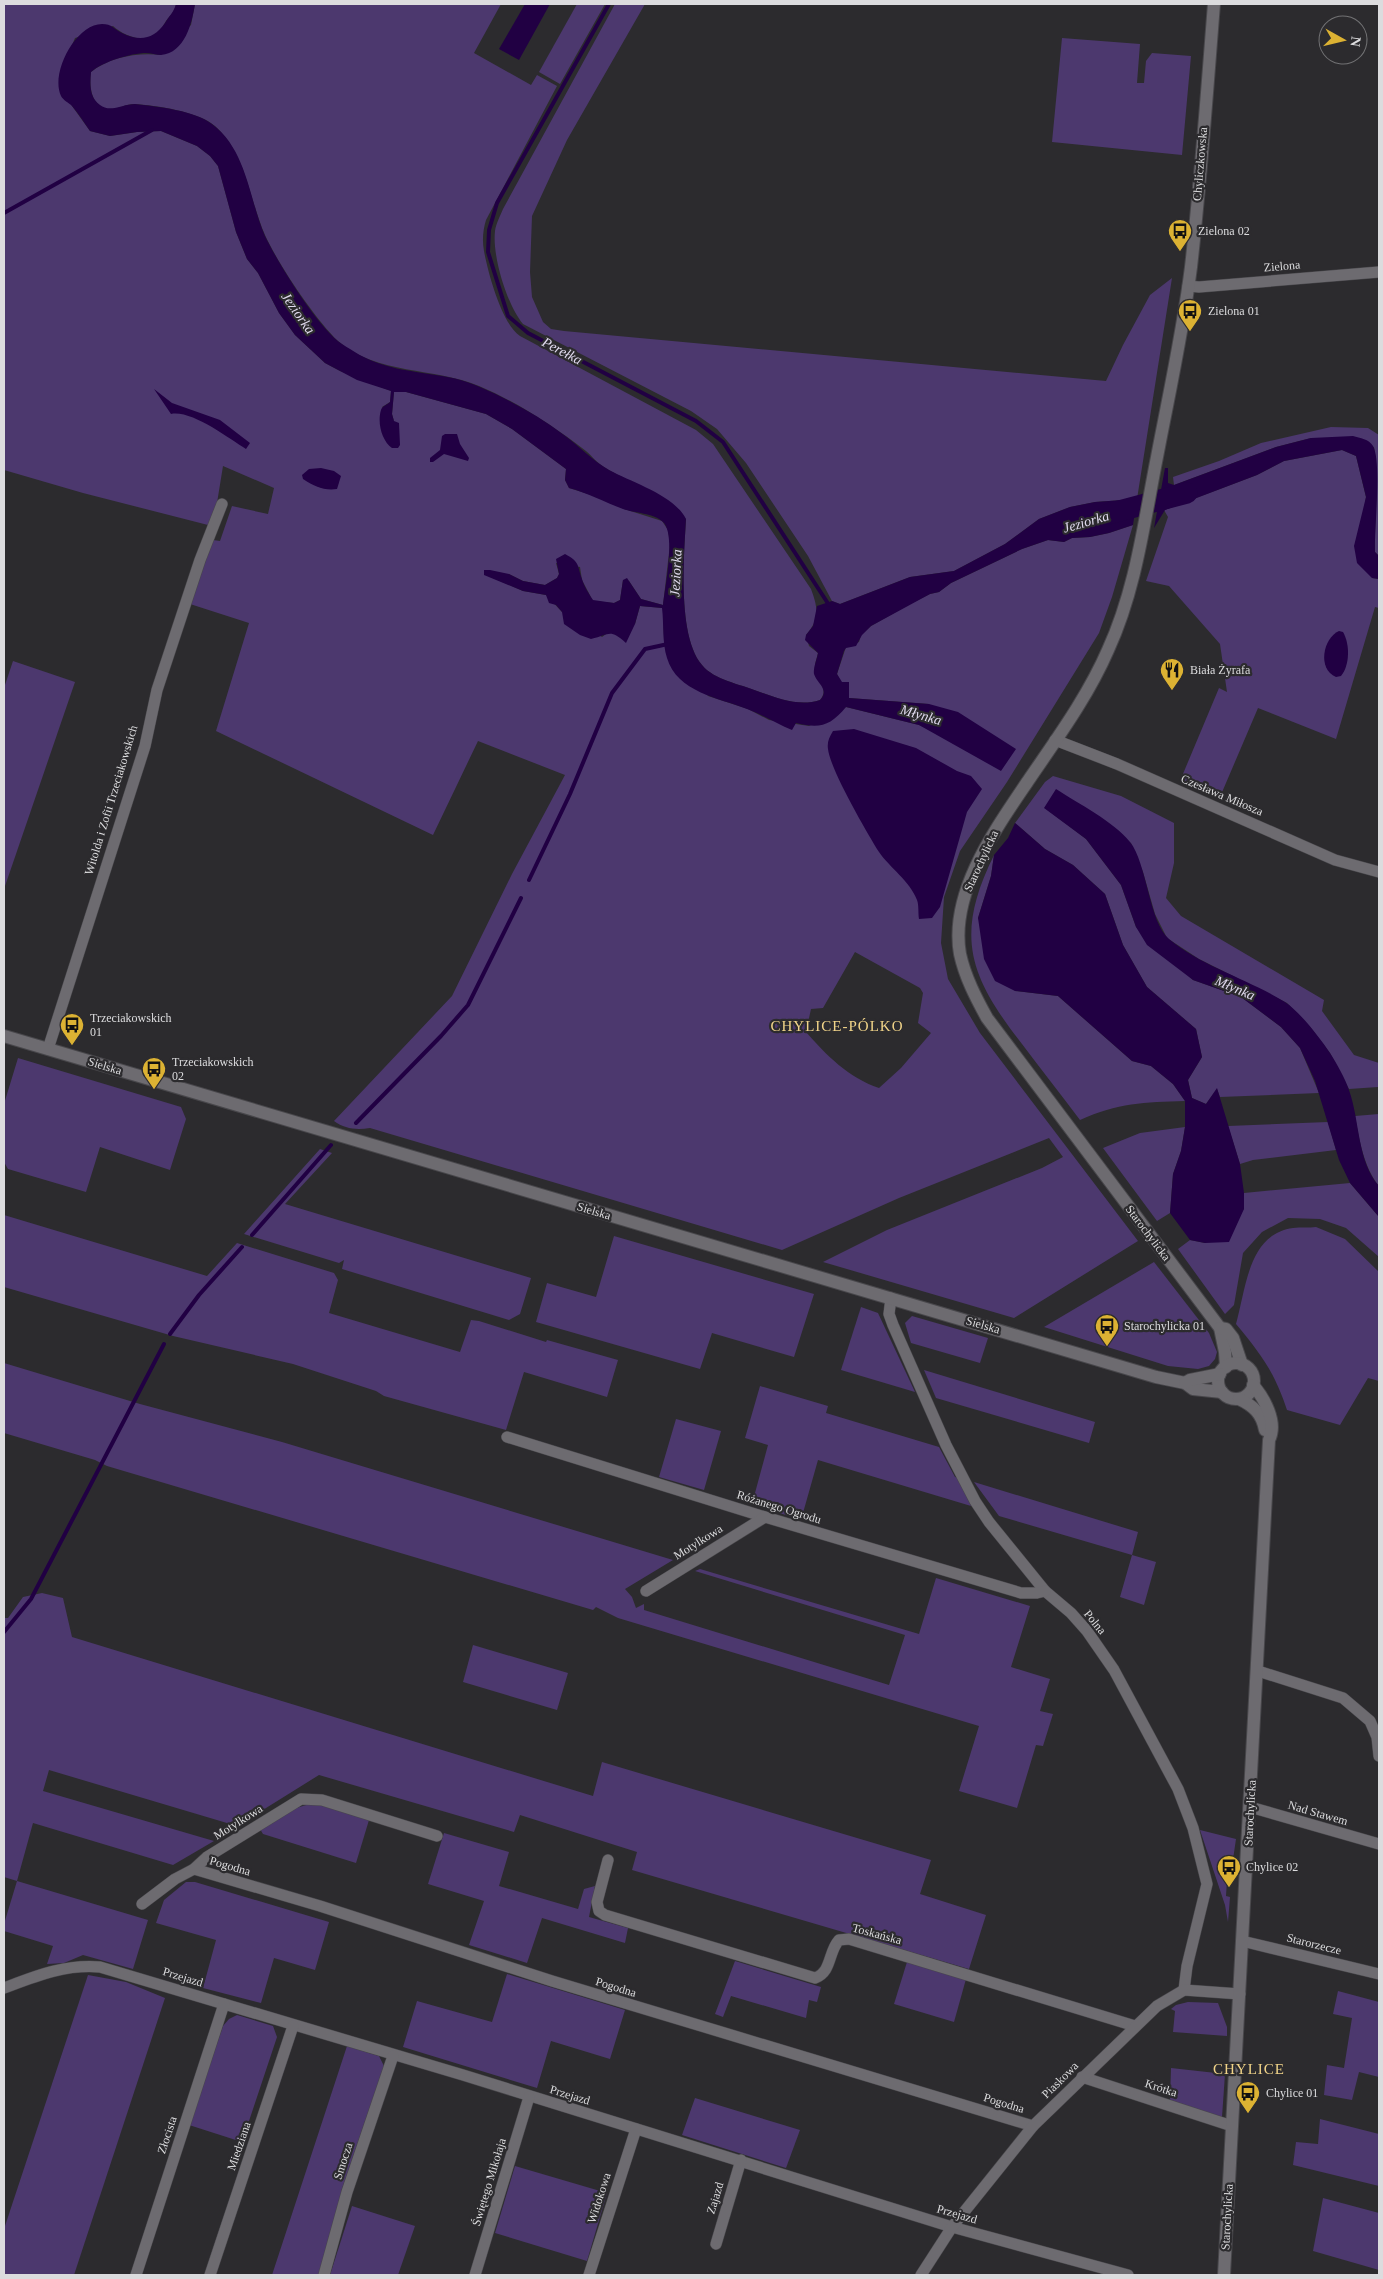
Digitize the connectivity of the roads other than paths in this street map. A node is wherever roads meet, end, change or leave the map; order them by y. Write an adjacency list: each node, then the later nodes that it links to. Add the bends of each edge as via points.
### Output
1 (1214, 4): 3 (street, Chyliczkowska)
2 (1379, 272): 3 (street, Zielona)
3 (1188, 286): 4 (street, Chyliczkowska)
4 (1149, 500): 6 (street, Starochylicka, via 1120,622 1097,674)
5 (222, 504): 9 (street, Witolda i Zofii Trzeciakowskich, via 200,560 158,690 145,746)
6 (1055, 740): 7 (street, Czesława Miłosza, via 1331,858); 11 (street, Starochylicka, via 995,830 970,880 960,932 965,973 988,1018)
7 (1379, 872)
8 (4, 1036): 9 (street, Sielska)
9 (48, 1049): 10 (street, Sielska)
10 (891, 1298): 14 (street, Sielska); 22 (street, Polna, via 889,1314 893,1325 970,1492 989,1522)
11 (1220, 1328): 12 (street, Starochylicka, via 1226,1329 1233,1338); 13 (street, Starochylicka, via 1225,1352)
12 (1242, 1365): 13 (street, via 1235,1364); 15 (street, Starochylicka, via 1251,1372)
13 (1223, 1370): 14 (street, Sielska); 16 (street, Starochylicka, via 1218,1385)
14 (1185, 1383): 16 (street, Sielska, via 1193,1389)
15 (1253, 1384): 17 (street, via 1250,1392); 19 (street, Starochylicka, via 1272,1426)
16 (1222, 1392): 17 (street, Starochylicka)
17 (1240, 1399): 19 (street, Starochylicka, via 1260,1414)
18 (507, 1436): 20 (street, Różanego Ogrodu)
19 (1269, 1440): 23 (street, Starochylicka)
20 (765, 1517): 21 (street, Motylkowa); 22 (street, Różanego Ogrodu, via 1021,1593)
21 (646, 1591)
22 (1045, 1591): 34 (street, Polna, via 1087,1631 1114,1670 1174,1780 1193,1828 1207,1884)
23 (1258, 1671): 24 (street, via 1343,1698 1370,1721 1377,1737); 25 (street, Starochylicka)
24 (1379, 1756)
25 (1250, 1807): 27 (street, Nad Stawem); 31 (street, Starochylicka)
26 (438, 1836): 29 (street, Motylkowa, via 322,1800 301,1799 207,1857)
27 (1379, 1844)
28 (608, 1860): 38 (street, Toskańska, via 596,1902 599,1911 605,1915 814,1978 827,1970 834,1945 839,1940 849,1939)
29 (194, 1869): 30 (street, Motylkowa); 42 (street, Pogodna)
30 (142, 1904)
31 (1242, 1941): 32 (street, Starorzecze); 35 (street, Starochylicka)
32 (1379, 1974)
33 (4, 1988): 36 (street, Przejazd, via 46,1972 82,1966 107,1969)
34 (1184, 1990): 35 (street); 38 (street, Piaskowa, via 1163,2001)
35 (1240, 1994): 43 (street, Starochylicka)
36 (224, 2004): 37 (street, Przejazd); 48 (street, Złocista)
37 (294, 2026): 39 (street, Przejazd); 49 (street, Miedziana)
38 (1135, 2026): 40 (street, Piaskowa)
39 (392, 2056): 41 (street, Przejazd); 50 (street, Smocza, via 347,2192)
40 (1082, 2077): 42 (street, Piaskowa); 43 (street, Krótka)
41 (529, 2096): 44 (street, Przejazd); 51 (street, Świętego Mikołaja)
42 (1033, 2126): 46 (street, Piaskowa)
43 (1232, 2126): 55 (street, Starochylicka)
44 (636, 2129): 45 (street, Przejazd); 52 (street, Widokowa)
45 (741, 2160): 46 (street, Przejazd); 47 (street, Zajazd)
46 (952, 2227): 53 (street, Piaskowa); 54 (street, Przejazd)
47 (716, 2244)
48 (136, 2275)
49 (210, 2275)
50 (324, 2275)
51 (475, 2275)
52 (589, 2275)
53 (921, 2275)
54 (1128, 2275)
55 (1224, 2275)

